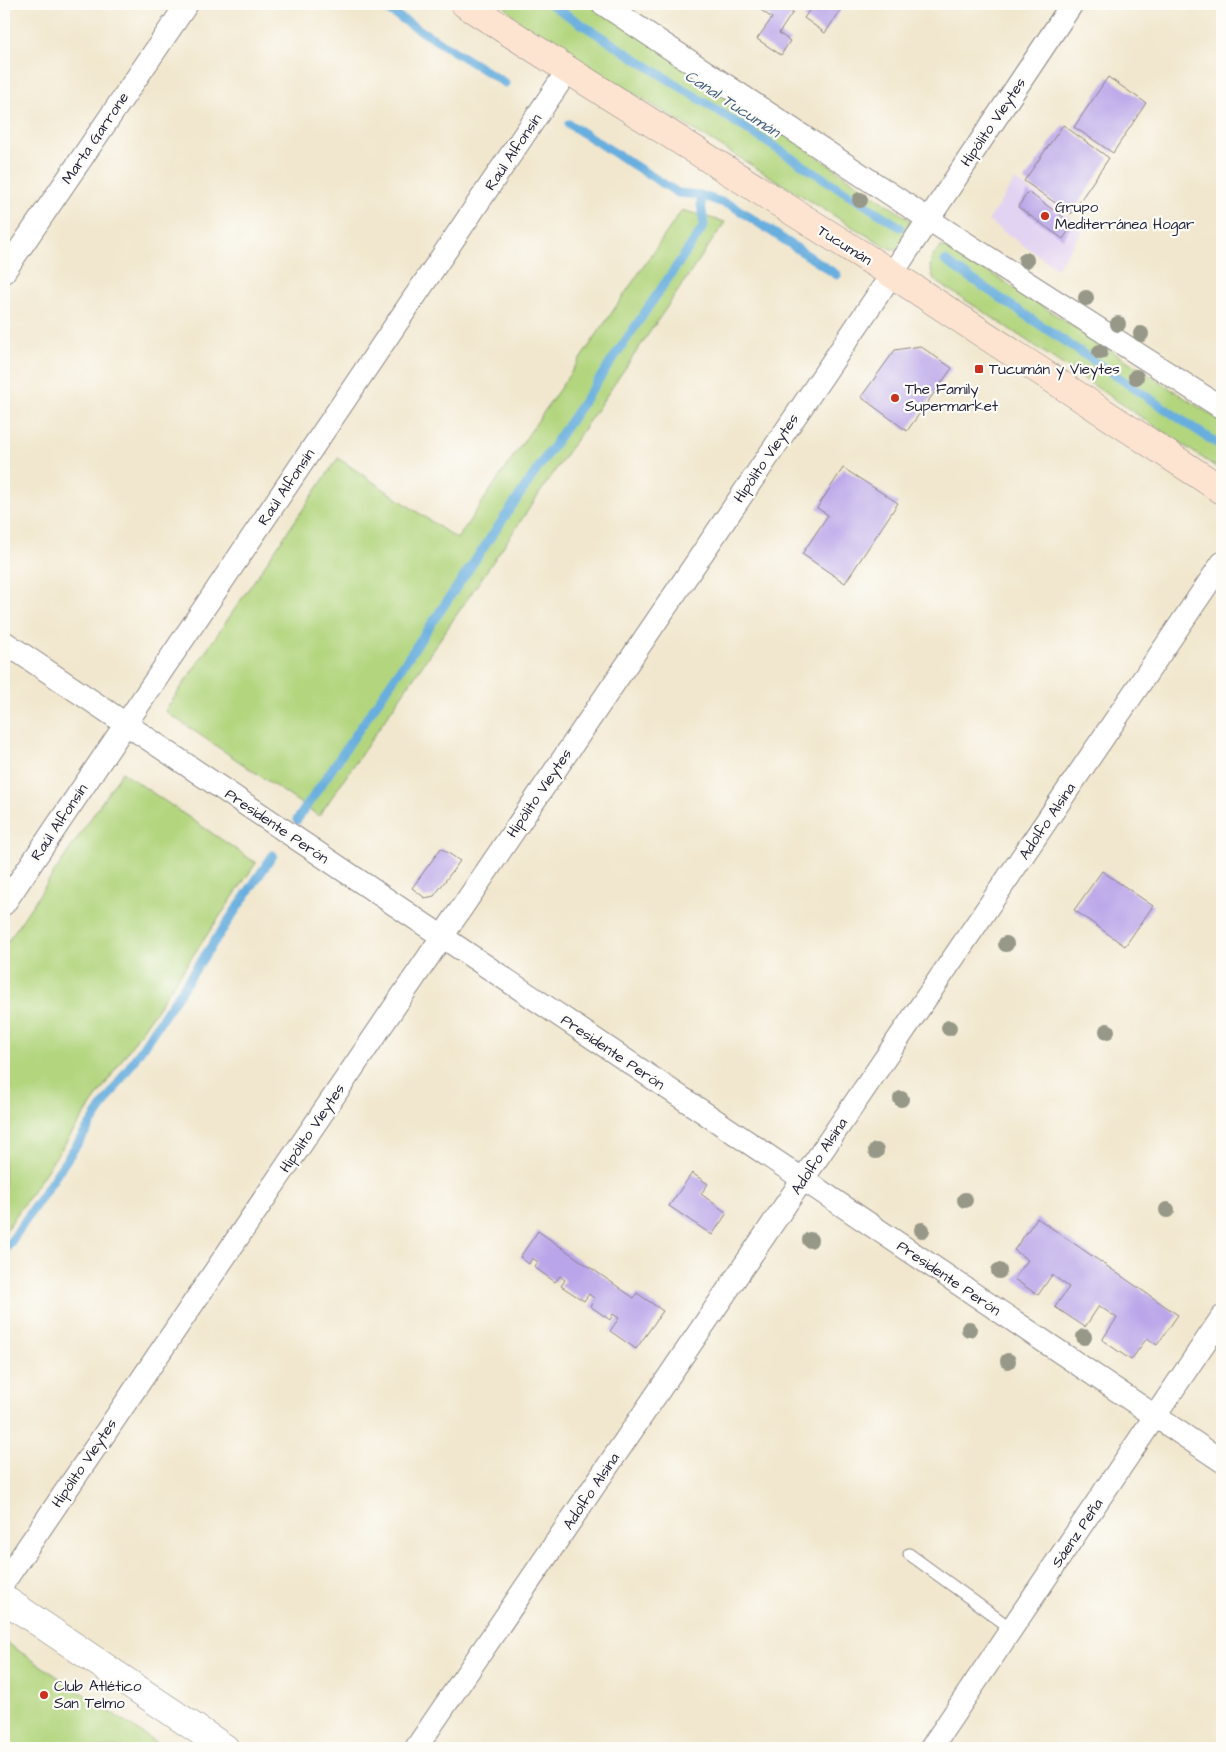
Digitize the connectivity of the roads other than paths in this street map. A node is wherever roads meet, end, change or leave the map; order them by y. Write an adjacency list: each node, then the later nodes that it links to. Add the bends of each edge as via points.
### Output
1 (187, 4): 7 (street, Marta Garrone)
2 (465, 4): 5 (main road, Tucumán)
3 (603, 4): 6 (street)
4 (1072, 4): 6 (street, Hipólito Vieytes)
5 (568, 70): 8 (main road, Tucumán); 13 (street, Raúl Alfonsín)
6 (928, 219): 8 (street, Hipólito Vieytes); 9 (street)
7 (4, 272)
8 (892, 274): 10 (main road, Tucumán); 15 (street, Hipólito Vieytes)
9 (1222, 408)
10 (1222, 490)
11 (1222, 563): 16 (street, Adolfo Alsina)
12 (4, 642): 13 (street, Presidente Perón)
13 (126, 724): 14 (street, Raúl Alfonsín); 15 (street, Presidente Perón)
14 (4, 904)
15 (442, 937): 16 (street, Presidente Perón); 21 (street, Hipólito Vieytes)
16 (803, 1180): 18 (street, Presidente Perón); 25 (street, Adolfo Alsina)
17 (1222, 1317): 18 (street, Sáenz Peña)
18 (1155, 1416): 19 (street, Presidente Perón); 23 (street, Sáenz Peña)
19 (1222, 1461)
20 (909, 1554): 23 (lane)
21 (4, 1582)
22 (4, 1599): 24 (street)
23 (1012, 1629): 26 (street, Sáenz Peña)
24 (225, 1748)
25 (416, 1748)
26 (931, 1748)

